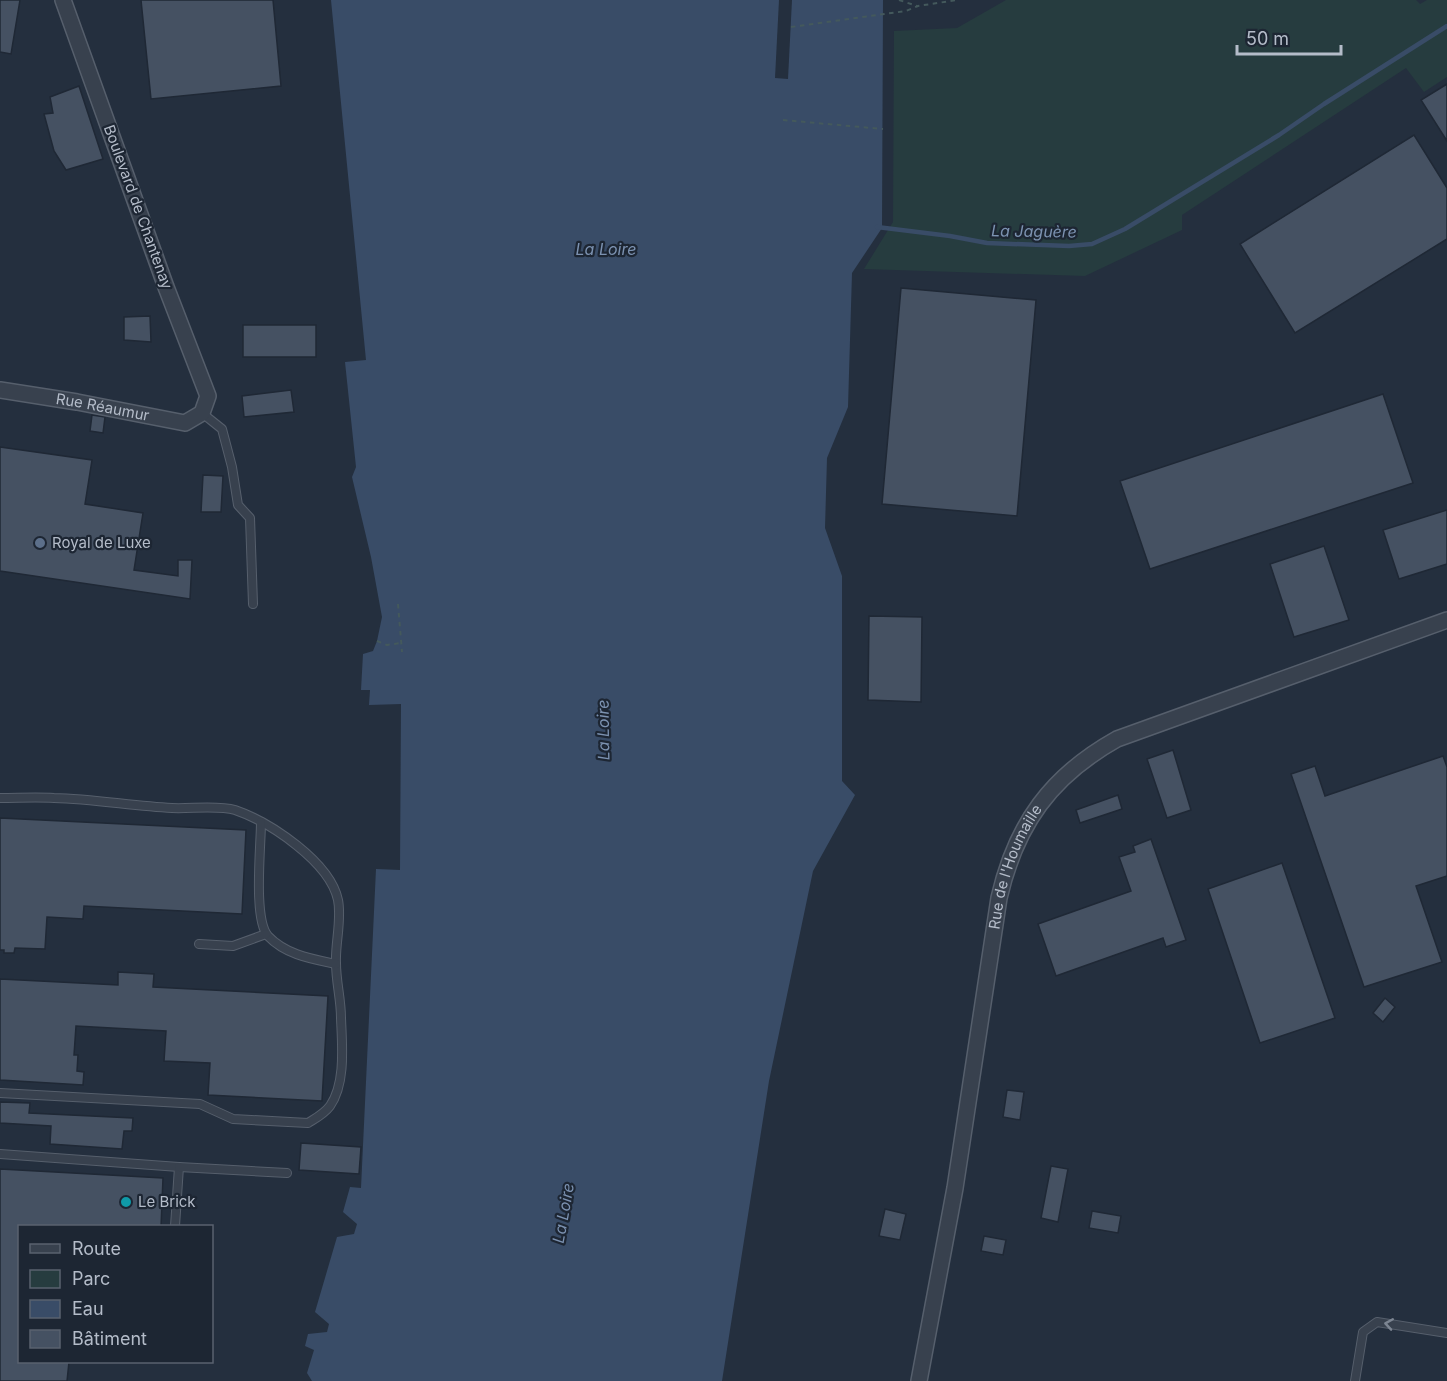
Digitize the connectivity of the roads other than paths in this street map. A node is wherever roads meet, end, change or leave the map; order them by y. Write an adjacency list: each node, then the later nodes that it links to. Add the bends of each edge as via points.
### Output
1 (63, 0): 3 (street, Boulevard de Chantenay, via 208,396)
2 (0, 390): 3 (street, Rue Réaumur, via 185,423)
3 (202, 413): 4 (lane, via 222,429 238,505 250,518)
4 (253, 604)
5 (1447, 620): 17 (street, Rue de l'Houmaille, via 1126,735 1072,768 1036,807 1013,849 999,898 955,1188)
6 (0, 798): 7 (lane, via 232,809)
7 (261, 822): 8 (lane, via 259,910); 10 (lane, via 290,841 328,877 338,900)
8 (266, 934): 9 (lane, via 233,946); 10 (lane, via 300,956)
9 (199, 945)
10 (336, 964): 11 (lane, via 341,1004 340,1075 329,1107 308,1123 233,1119 200,1104)
11 (0, 1093)
12 (0, 1154): 13 (lane)
13 (179, 1167): 14 (lane); 15 (lane)
14 (288, 1173)
15 (175, 1225)
16 (1447, 1333): 18 (lane, one-way to 18, via 1377,1322 1363,1332)
17 (919, 1381)
18 (1354, 1381)

